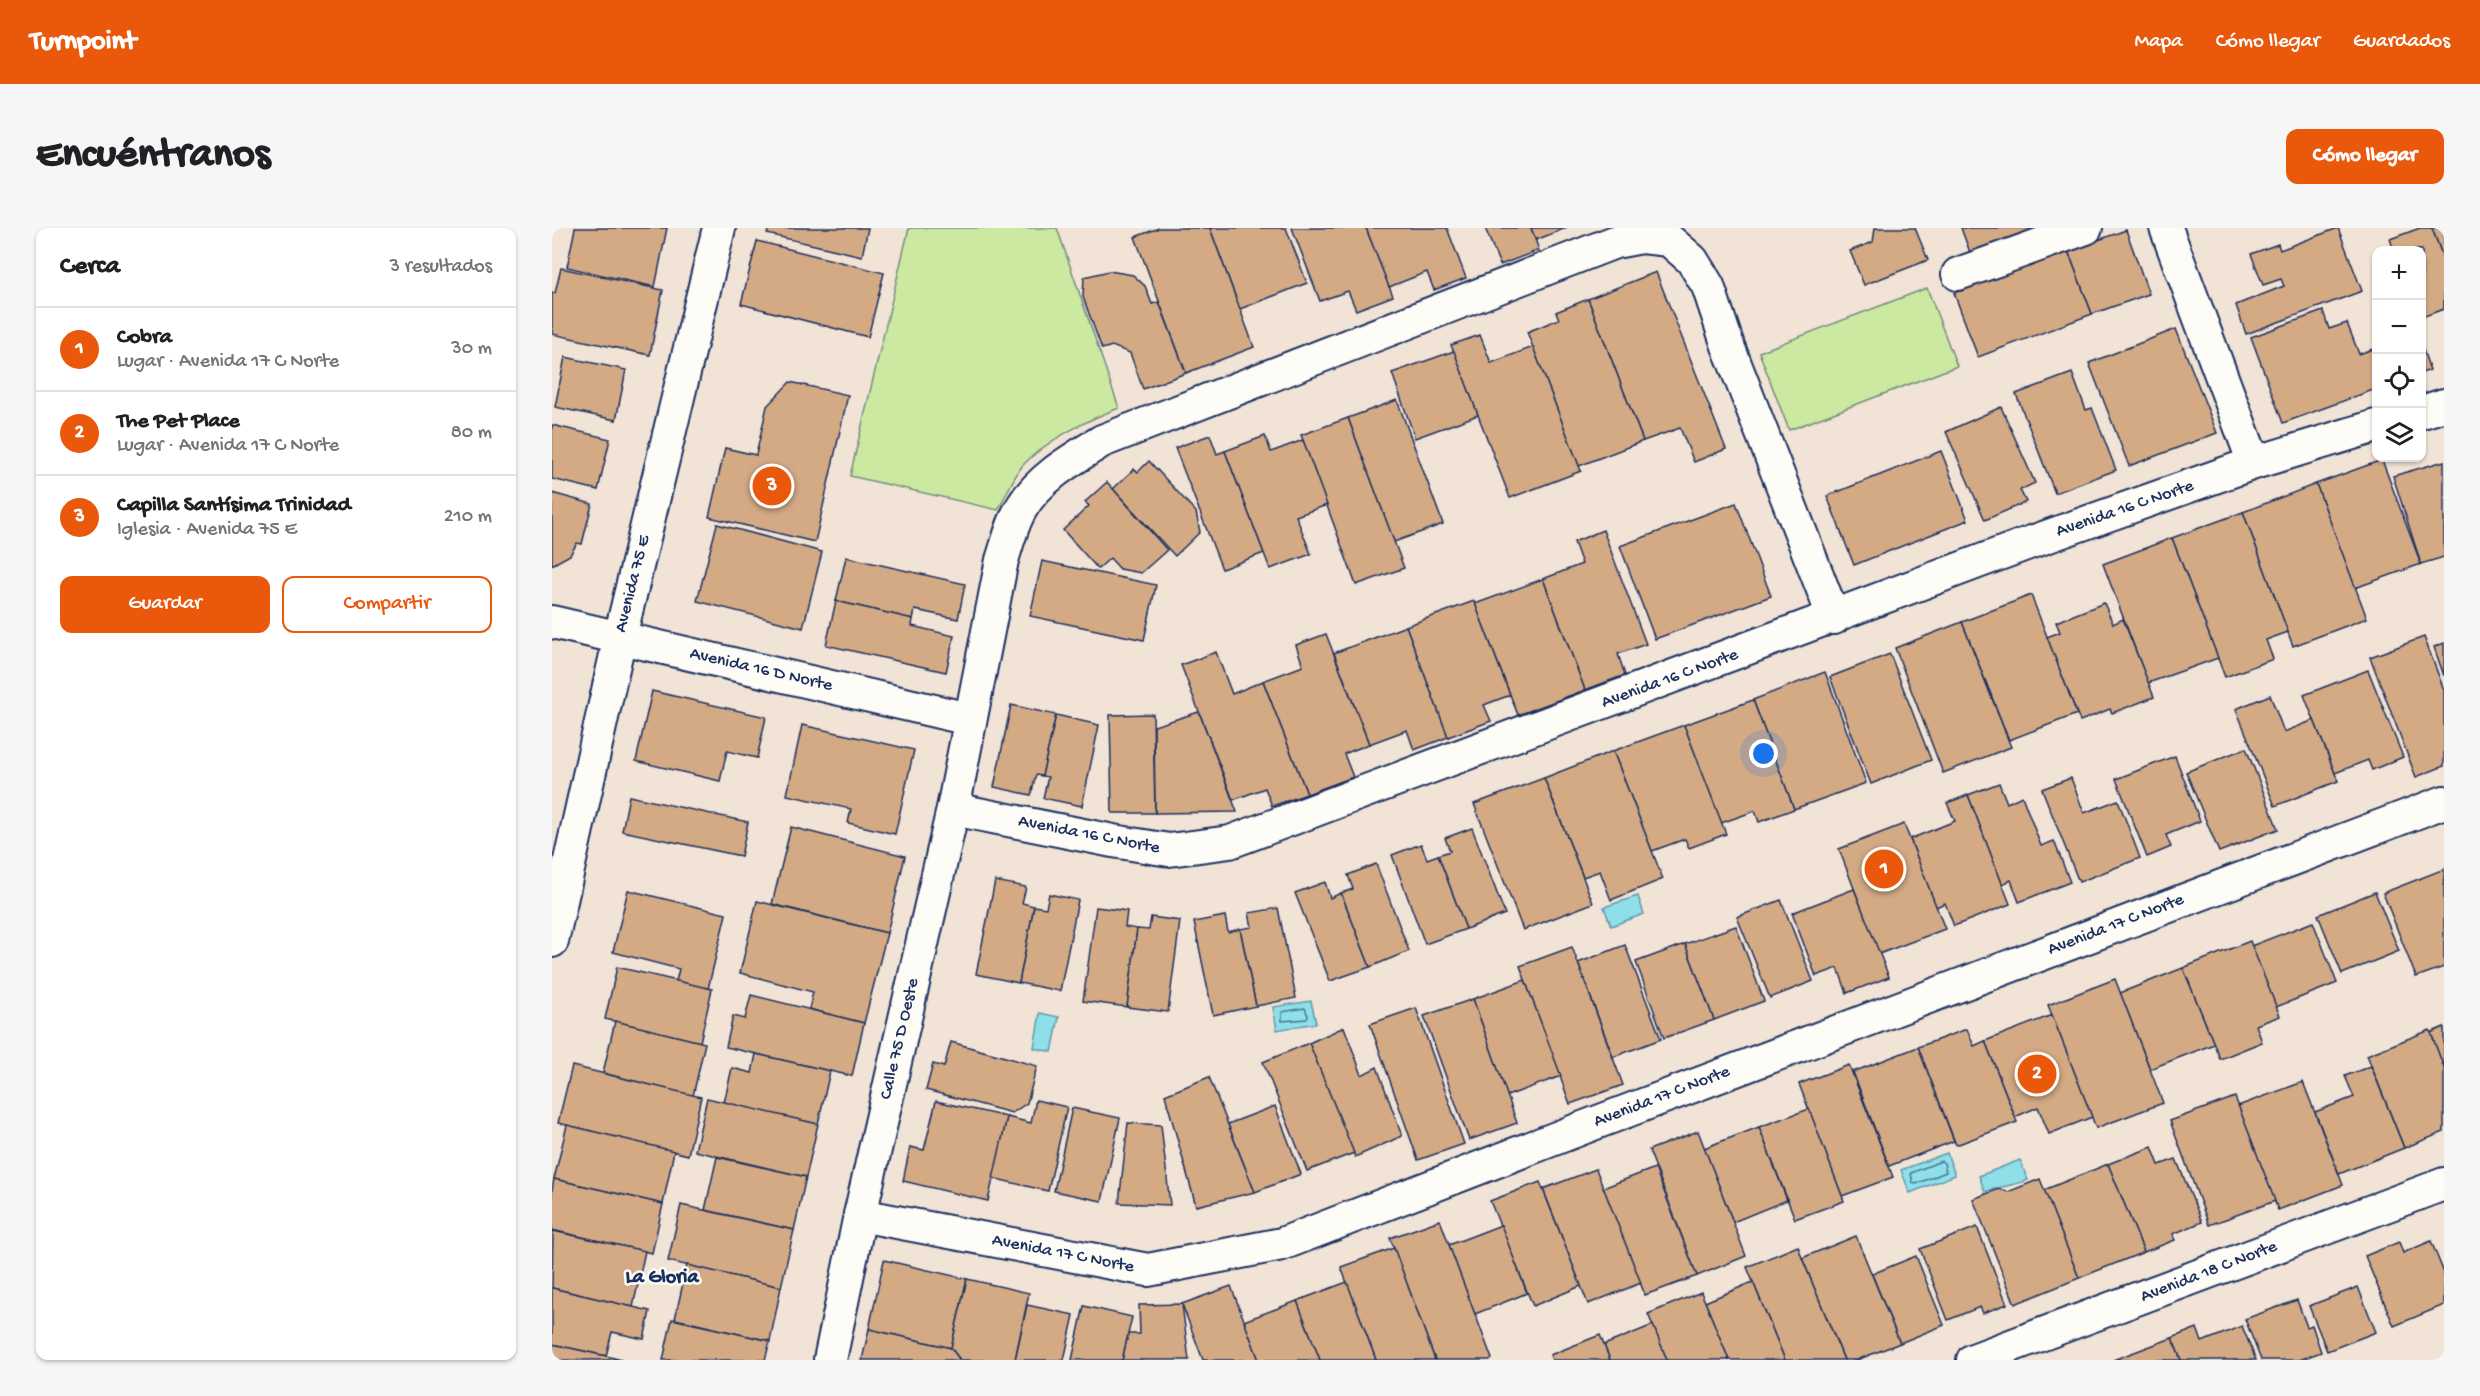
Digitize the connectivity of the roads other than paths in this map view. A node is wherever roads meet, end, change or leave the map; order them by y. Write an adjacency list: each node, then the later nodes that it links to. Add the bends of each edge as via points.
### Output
1 (719, 228): 11 (street, Avenida 75 E)
2 (2086, 228): 4 (street)
3 (2166, 228): 8 (street)
4 (1958, 274)
5 (2444, 405): 6 (street)
6 (2426, 410)
7 (2372, 427): 8 (street, Avenida 16 C Norte)
8 (2254, 463): 9 (street, Avenida 16 C Norte)
9 (1834, 618): 12 (street, Calle 75 D Oeste, via 1708,286 1692,260 1669,240 1642,237 1615,242 1113,437 1069,462 1042,482 1022,506 1011,529); 14 (street, Avenida 16 C Norte, via 1230,842 1169,850)
10 (552, 622): 11 (street, Avenida 16 D Norte)
11 (620, 637): 12 (street, Avenida 16 D Norte); 15 (street, Avenida 75 E)
12 (969, 719): 14 (street, Calle 75 D Oeste)
13 (2444, 802): 17 (street, Avenida 17 C Norte, via 1282,1244 1148,1270)
14 (953, 808): 17 (street, Calle 75 D Oeste)
15 (552, 941)
16 (2444, 1184): 19 (street, Avenida 18 C Norte)
17 (860, 1215): 18 (street, Calle 75 D Oeste)
18 (830, 1360)
19 (1973, 1360)

